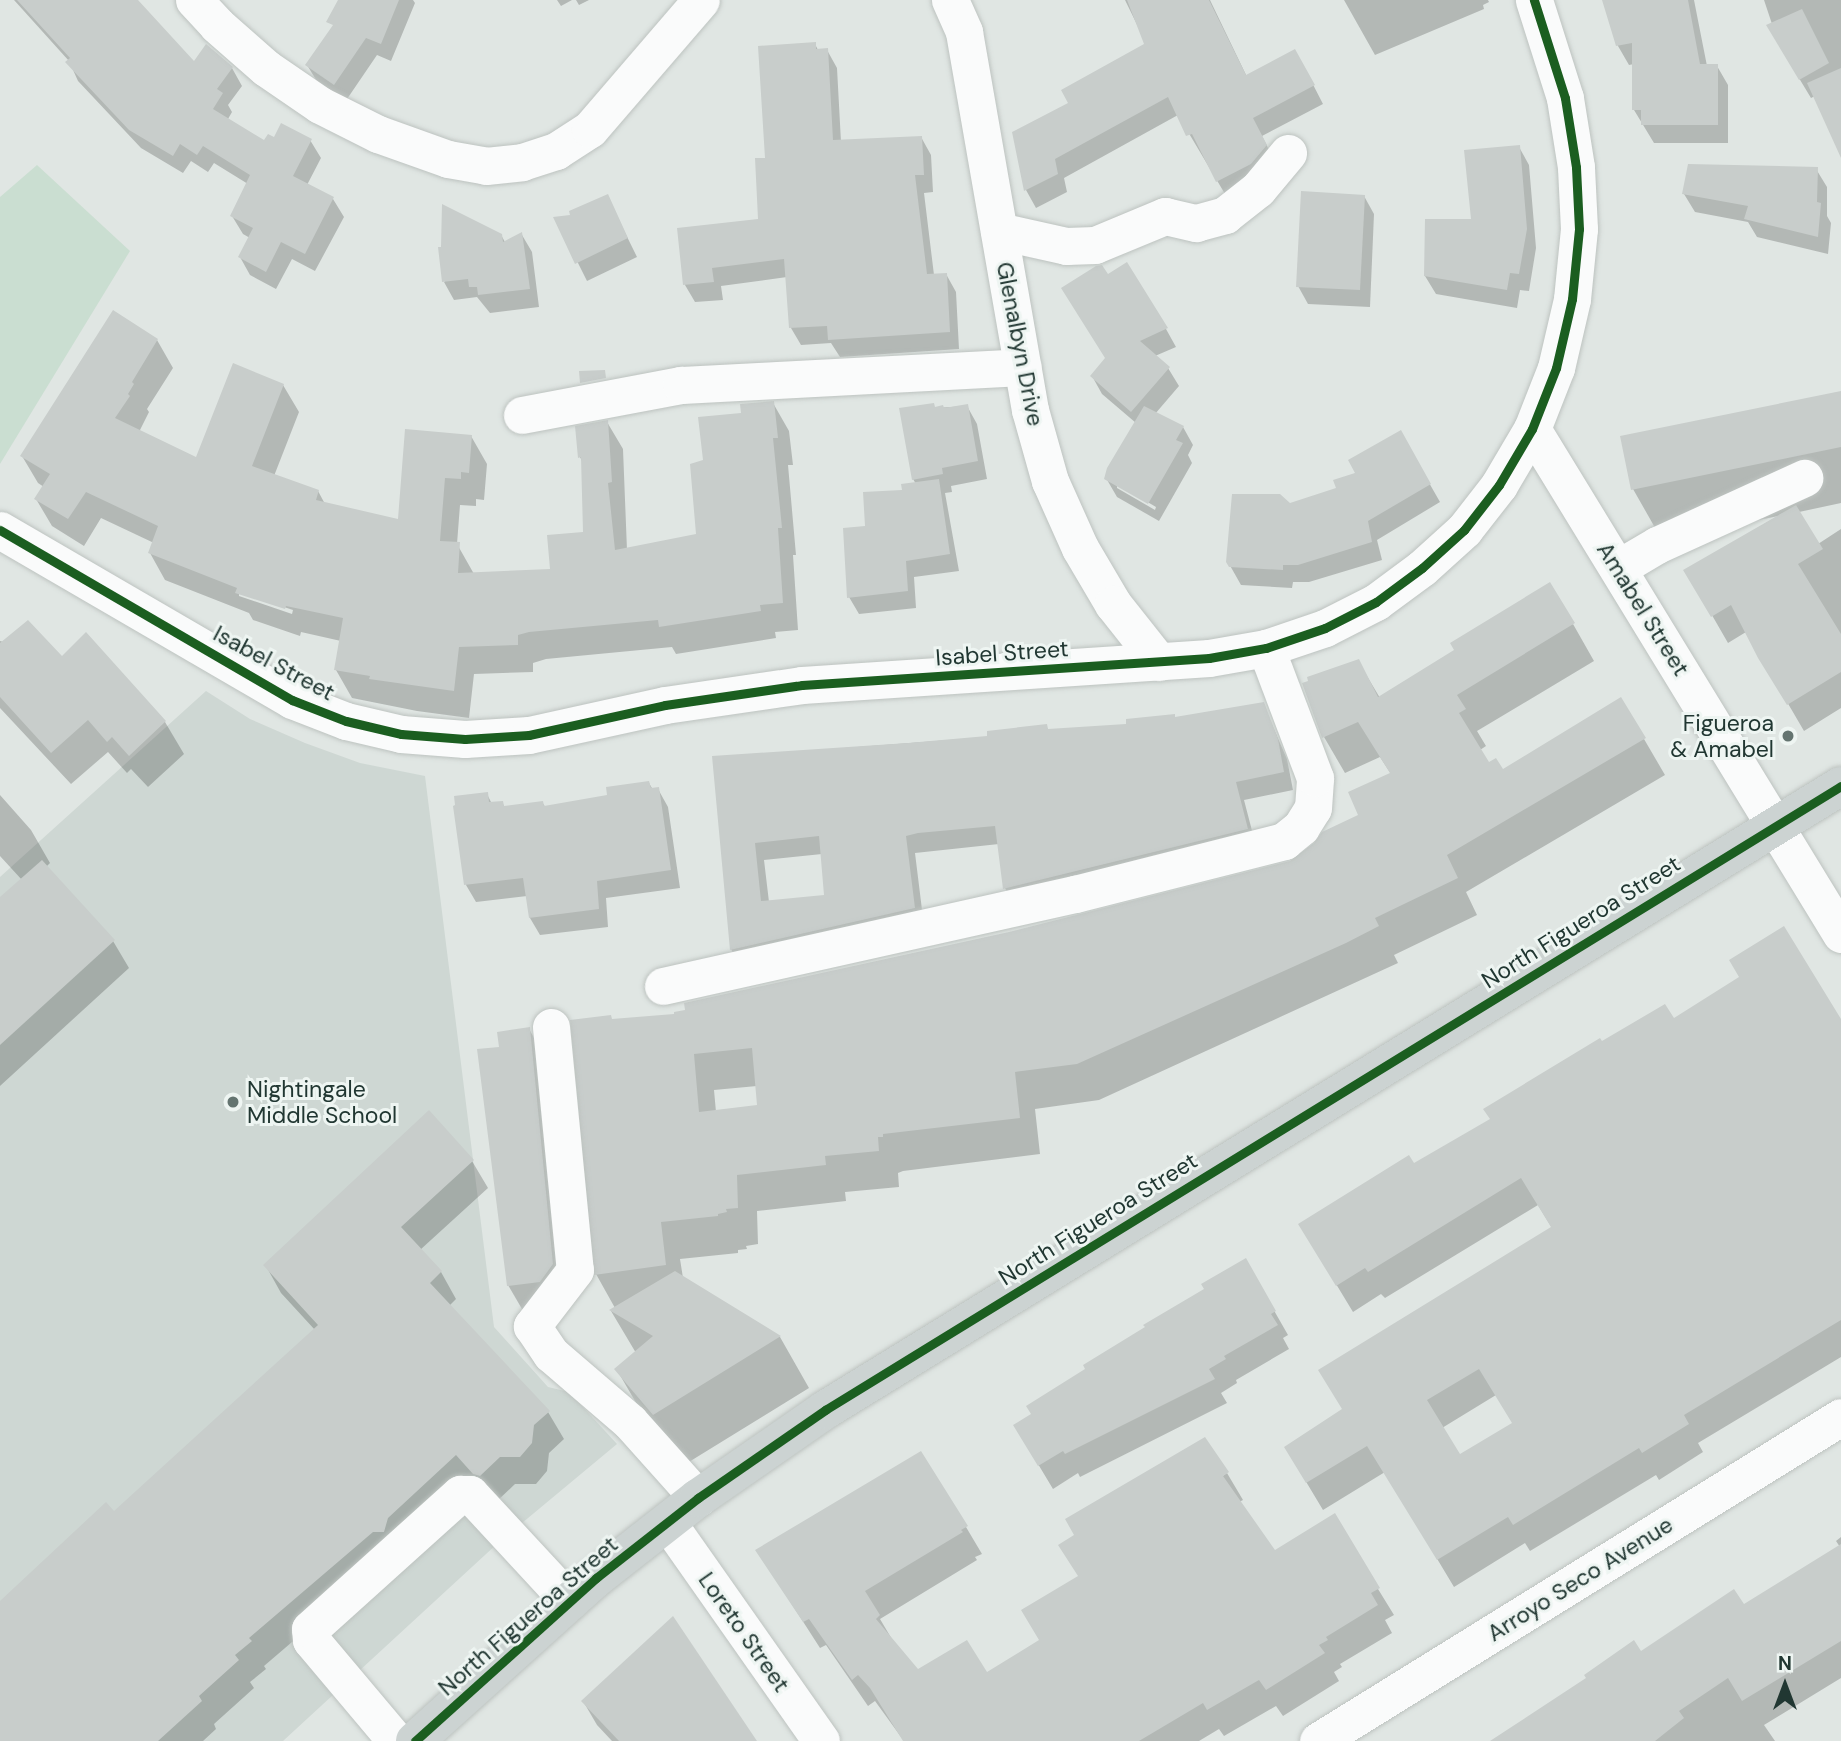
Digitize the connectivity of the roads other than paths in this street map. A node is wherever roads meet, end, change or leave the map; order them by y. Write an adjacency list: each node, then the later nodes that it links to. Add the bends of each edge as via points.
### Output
1 (194, 0): 2 (street, via 266,68 320,105 378,134 449,159 486,166 556,152 590,129)
2 (701, 0)
3 (950, 0): 6 (street, Glenalbyn Drive, via 964,32)
4 (1534, 0): 9 (street, Isabel Street, via 1564,98 1576,167 1579,229 1572,299 1556,368)
5 (1288, 153): 6 (street, via 1258,189 1225,215 1196,223 1165,216 1086,246 1066,246)
6 (999, 230): 7 (street, Glenalbyn Drive)
7 (1023, 367): 8 (street, via 681,386); 14 (street, Glenalbyn Drive, via 1050,481 1080,548 1113,604)
8 (522, 415)
9 (1532, 429): 12 (street, Amabel Street); 13 (street, Isabel Street, via 1464,530 1422,568 1376,602 1325,628)
10 (1804, 478): 12 (street, via 1657,545)
11 (0, 530): 14 (street, Isabel Street, via 292,700 346,721 401,734 465,739 528,735 665,705 802,685)
12 (1618, 568): 16 (street, Amabel Street)
13 (1266, 648): 14 (street, Isabel Street); 18 (street, via 1315,778 1312,807 1301,827 1284,841 1075,894)
14 (1159, 662)
15 (1841, 786): 16 (main road, North Figueroa Street)
16 (1776, 824): 17 (street, Amabel Street); 21 (main road, North Figueroa Street, via 825,1410)
17 (1841, 933)
18 (663, 986)
19 (551, 1027): 21 (street, via 575,1270 532,1326 551,1354 630,1422)
20 (1841, 1417): 24 (street, Arroyo Seco Avenue)
21 (698, 1498): 22 (main road, North Figueroa Street)
22 (667, 1523): 23 (main road, North Figueroa Street); 27 (street, Loreto Street)
23 (569, 1601): 25 (street, via 470,1494 460,1493 310,1629 311,1640); 26 (main road, North Figueroa Street)
24 (1342, 1735)
25 (396, 1741)
26 (415, 1741)
27 (821, 1741)

